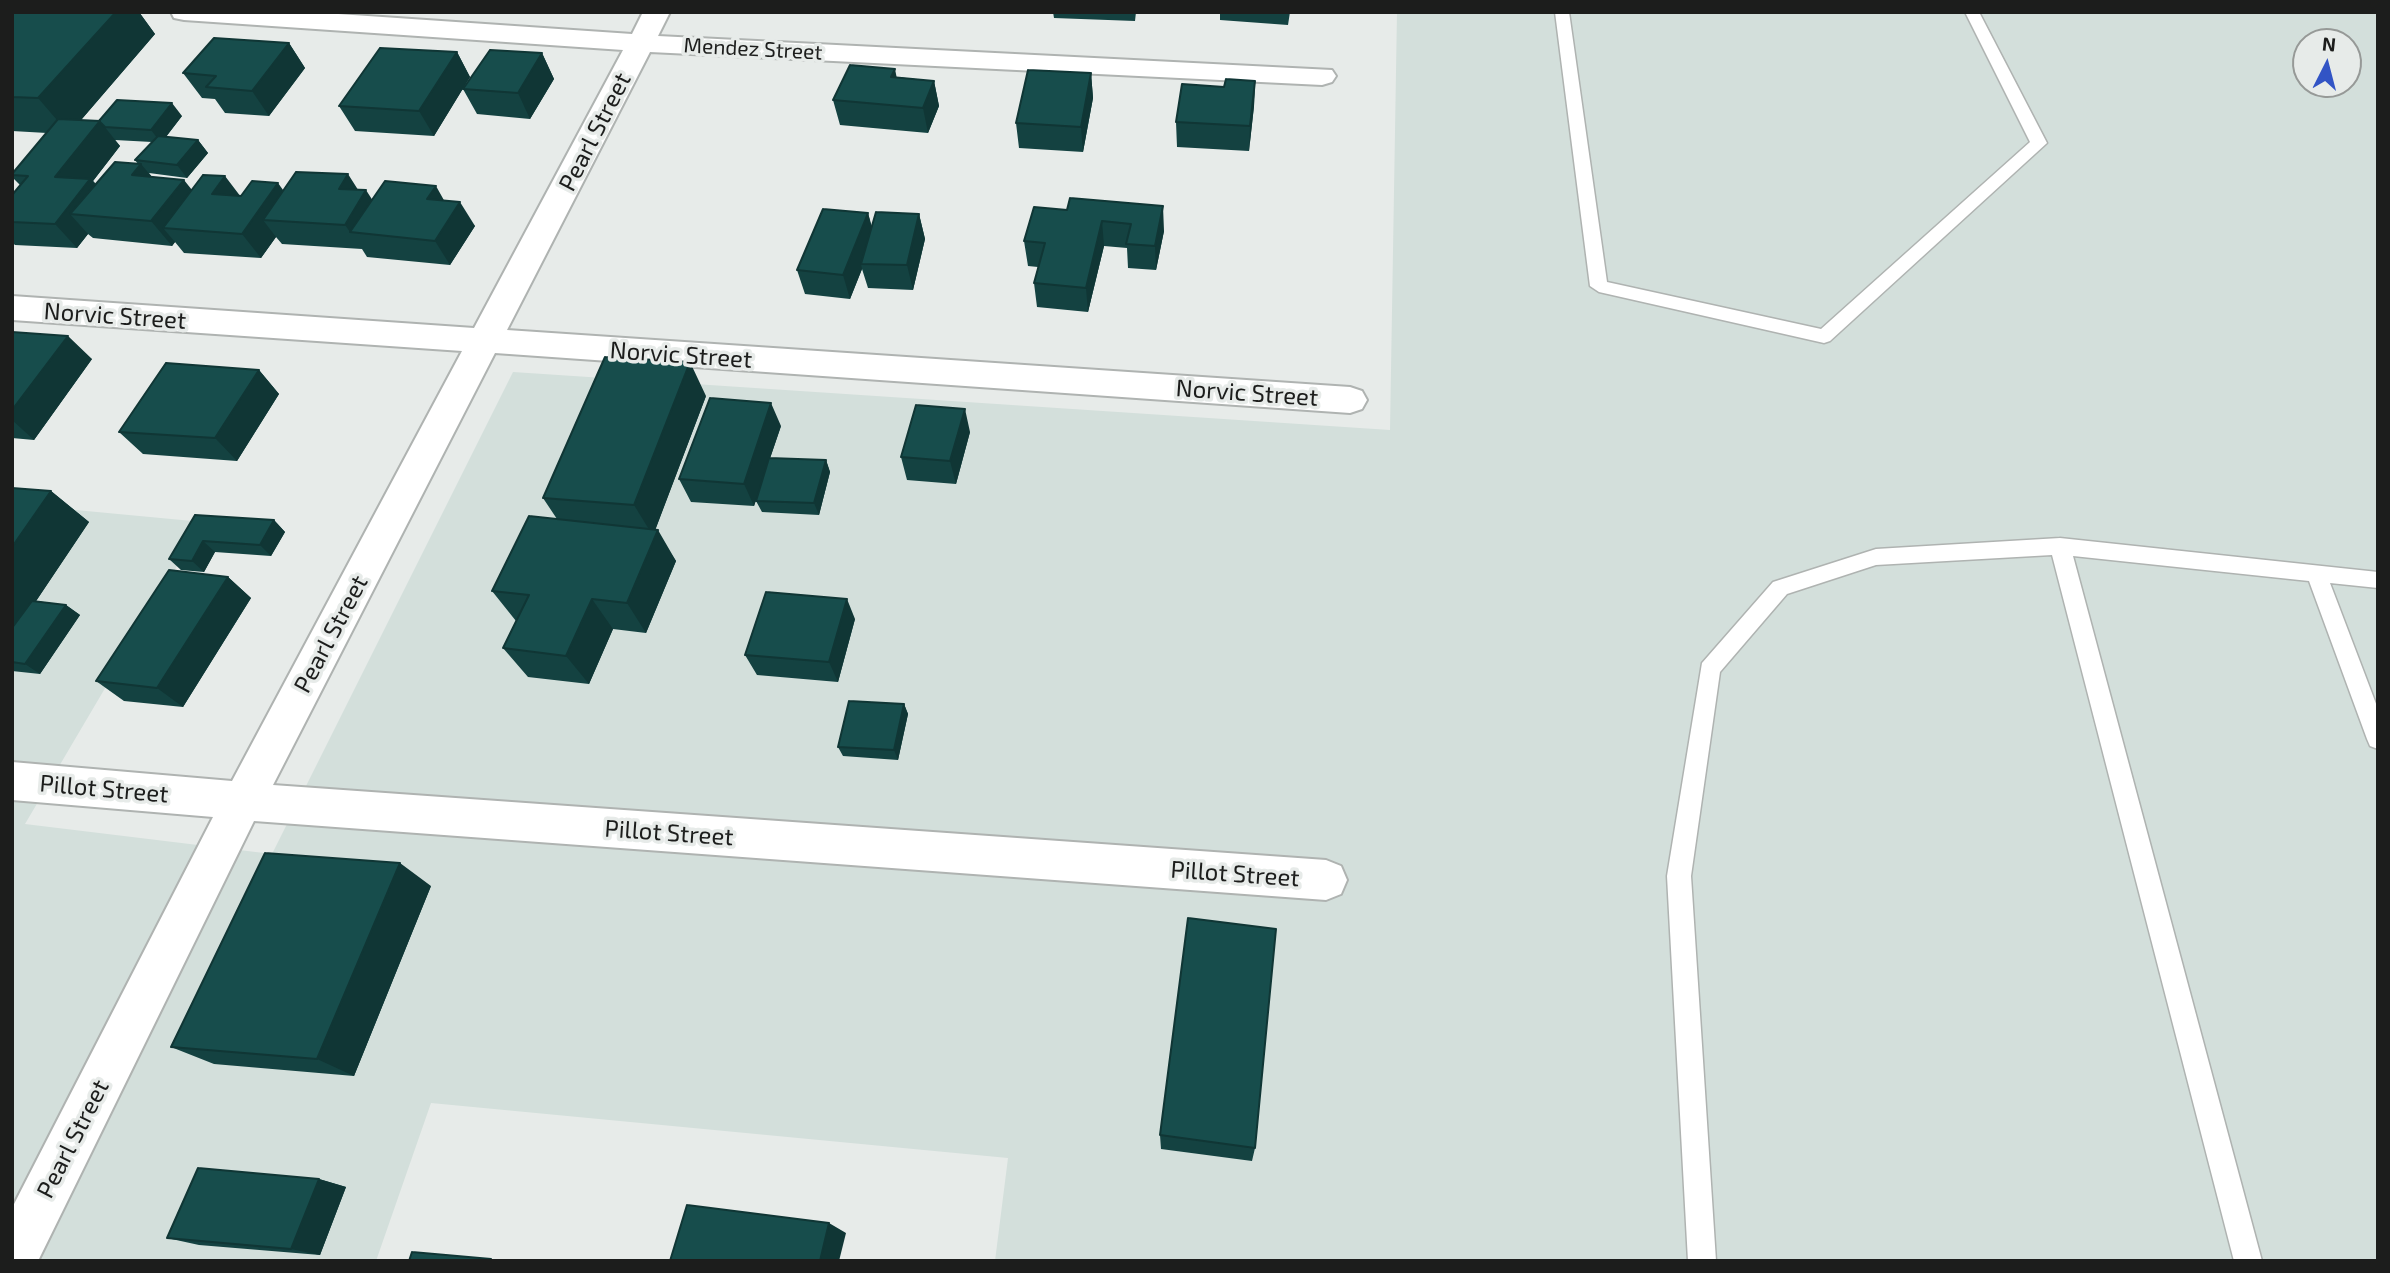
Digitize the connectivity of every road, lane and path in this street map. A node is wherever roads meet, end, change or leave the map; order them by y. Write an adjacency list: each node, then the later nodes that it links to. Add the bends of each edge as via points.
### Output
1 (184, 12): 4 (street, Mendez Street)
2 (1562, 12): 3 (lane, via 1598,286 1825,336 2039,143)
3 (1972, 12)
4 (649, 27): 5 (street, Mendez Street); 7 (street, Pearl Street)
5 (1322, 76)
6 (12, 309): 7 (street, Norvic Street)
7 (486, 342): 8 (street, Norvic Street); 14 (street, Pearl Street)
8 (1350, 400)
9 (2060, 546): 10 (lane); 17 (lane, via 1876,558 1780,589 1710,669 1679,876); 18 (lane)
10 (2316, 573): 11 (lane); 12 (lane)
11 (2378, 580)
12 (2378, 739)
13 (12, 781): 14 (street, Pillot Street)
14 (243, 801): 15 (street, Pillot Street); 16 (street, Pearl Street)
15 (1326, 880)
16 (12, 1260)
17 (1702, 1261)
18 (2248, 1261)

